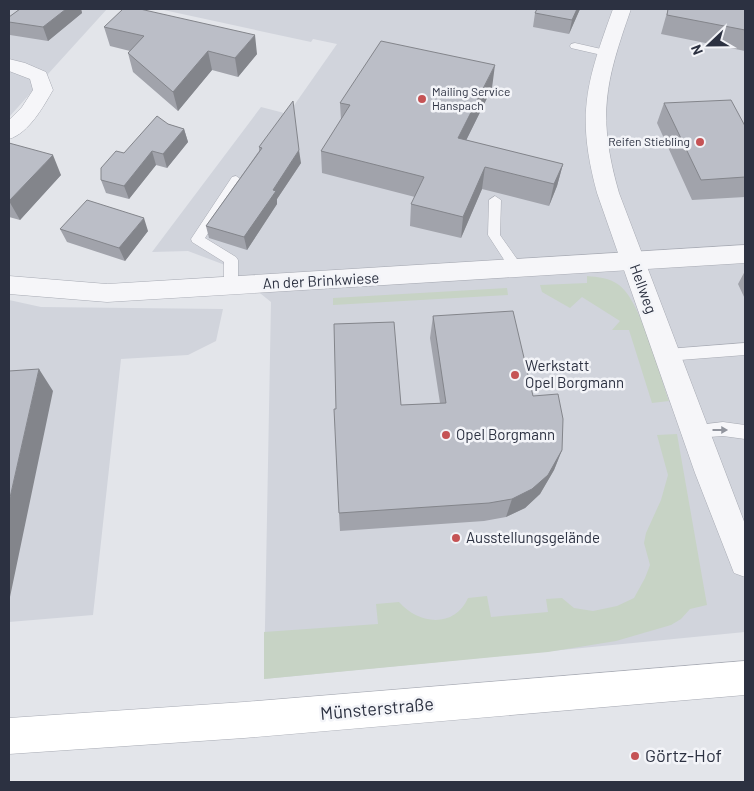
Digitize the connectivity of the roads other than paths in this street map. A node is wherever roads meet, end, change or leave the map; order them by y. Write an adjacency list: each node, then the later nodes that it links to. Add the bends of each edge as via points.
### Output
1 (622, 9): 3 (street, Hellweg)
2 (575, 46): 3 (lane)
3 (606, 53): 9 (street, Hellweg, via 596,105 596,144 608,193)
4 (9, 65): 5 (street, via 39,76 43,90 30,111)
5 (9, 132)
6 (236, 180): 12 (lane, via 197,239 231,260)
7 (495, 200): 10 (lane, via 494,235)
8 (745, 254): 9 (street, An der Brinkwiese)
9 (633, 261): 10 (street, An der Brinkwiese); 14 (street, Hellweg)
10 (516, 269): 12 (street, An der Brinkwiese)
11 (9, 285): 12 (street, An der Brinkwiese, via 107,293)
12 (231, 286)
13 (745, 349): 14 (lane)
14 (667, 356): 15 (street, Hellweg)
15 (695, 431): 16 (lane, one-way to 16, via 723,429); 17 (street, Hellweg)
16 (745, 432)
17 (745, 562)
18 (745, 678): 19 (main road, Münsterstraße, via 244,720)
19 (9, 736)

